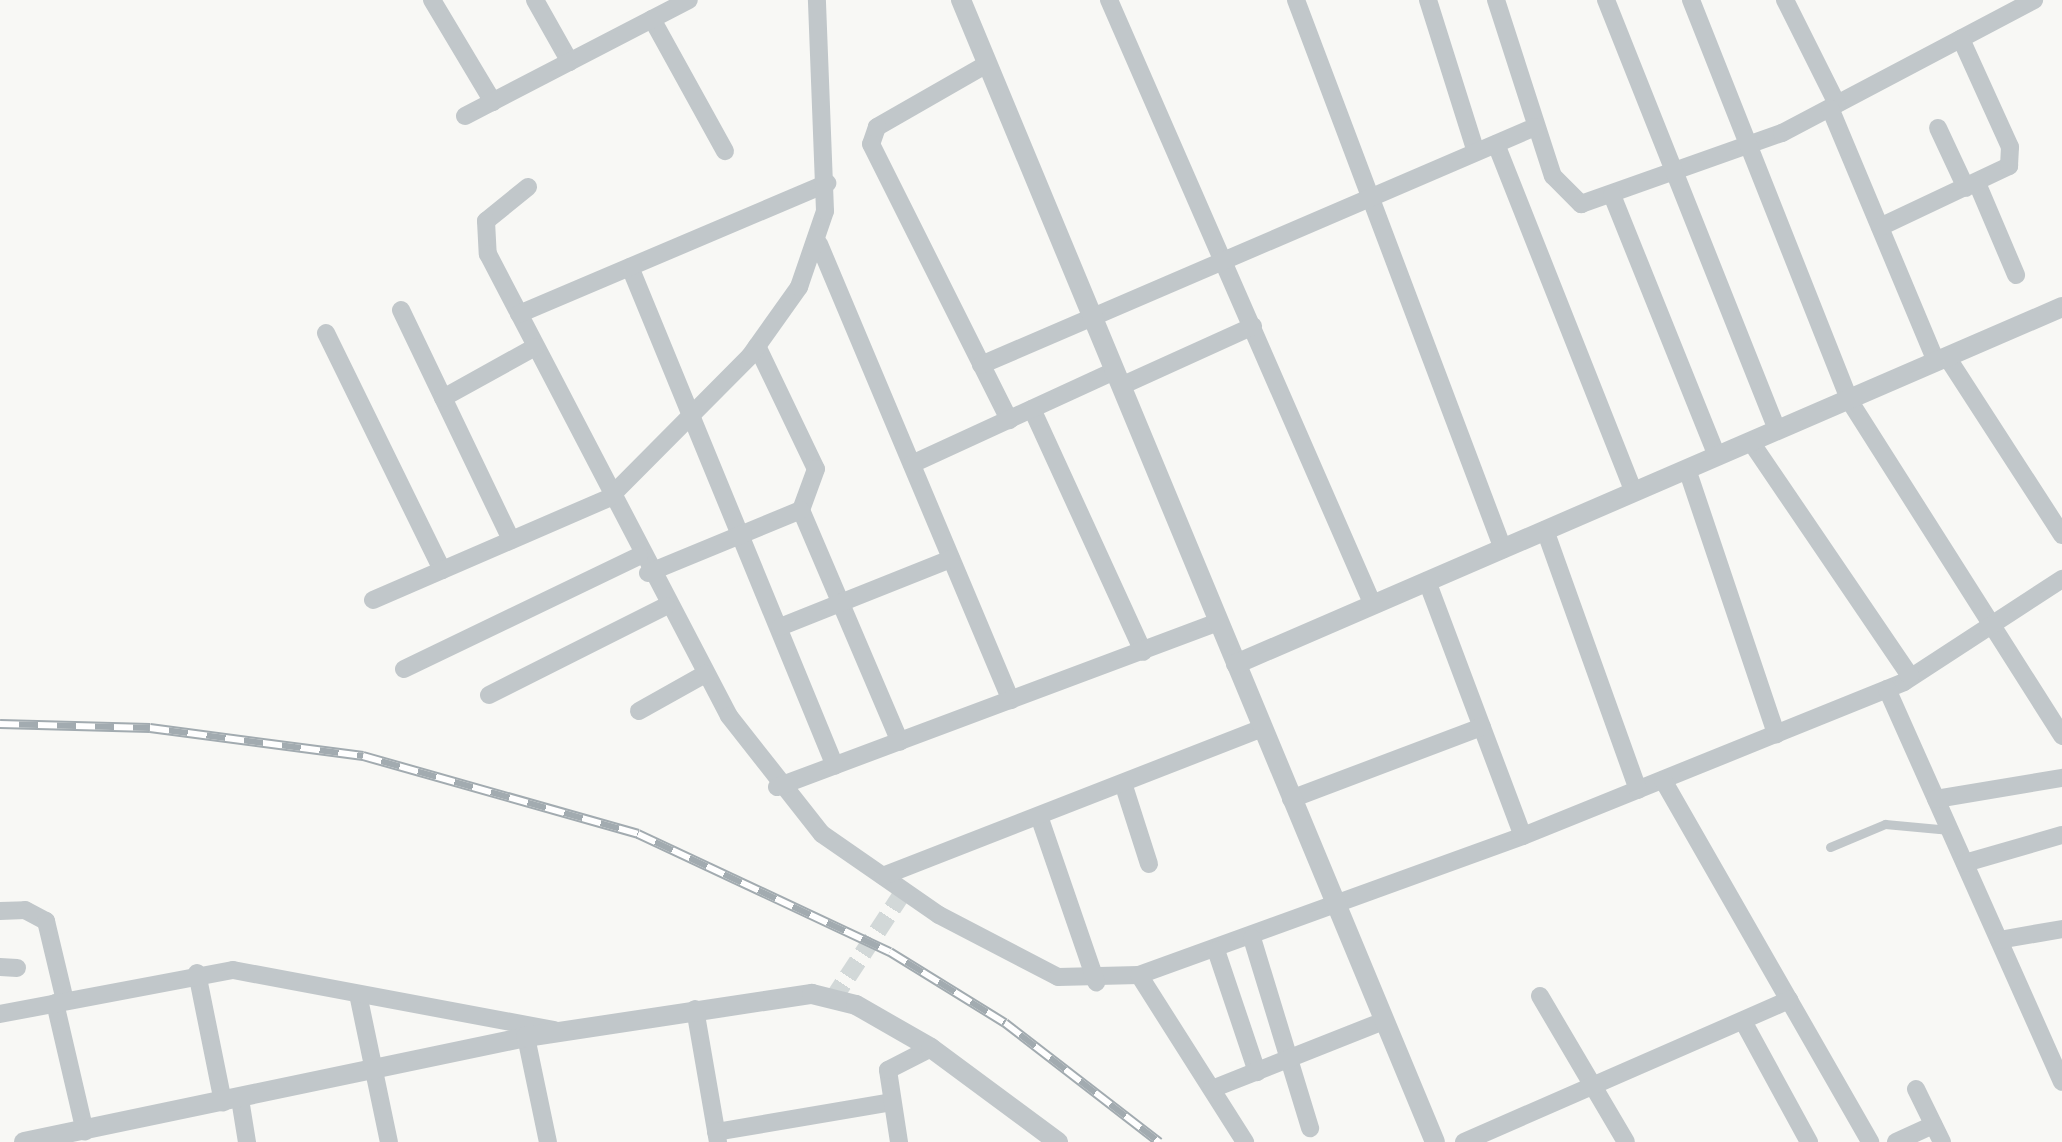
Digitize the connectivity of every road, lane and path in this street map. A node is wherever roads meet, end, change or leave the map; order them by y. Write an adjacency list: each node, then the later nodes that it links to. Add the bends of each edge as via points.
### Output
1 (432, 0): 19 (street)
2 (535, 0): 17 (street)
3 (689, 0): 15 (street)
4 (817, 0): 29 (street)
5 (961, 0): 18 (street)
6 (1110, 0): 36 (street)
7 (1296, 0): 33 (street)
8 (1428, 0): 27 (street)
9 (1496, 0): 22 (street)
10 (1606, 0): 28 (street)
11 (1691, 0): 25 (street)
12 (1785, 0): 20 (street)
13 (2034, 0): 14 (street)
14 (2002, 8): 16 (street)
15 (652, 20): 17 (street); 26 (street)
16 (1961, 39): 20 (street); 30 (street, via 2012,158)
17 (570, 62): 19 (street)
18 (988, 64): 42 (street); 48 (street, via 877,127 872,144)
19 (493, 102): 21 (street)
20 (1834, 106): 25 (street); 34 (street)
21 (465, 116)
22 (1536, 127): 24 (street); 32 (street, via 1565,197 1581,204)
23 (1938, 128): 30 (street)
24 (1496, 144): 27 (street); 60 (street)
25 (1750, 147): 28 (street); 51 (street)
26 (725, 151)
27 (1476, 152): 33 (street)
28 (1676, 174): 32 (street); 55 (street)
29 (827, 182): 35 (street); 37 (street)
30 (1971, 186): 34 (street); 38 (street)
31 (528, 187): 41 (street, via 499,206 484,232)
32 (1612, 195): 57 (street)
33 (1366, 199): 36 (street); 67 (street)
34 (1880, 226): 47 (street)
35 (819, 244): 45 (street); 58 (street)
36 (1224, 259): 42 (street); 43 (street)
37 (630, 266): 41 (street); 53 (street)
38 (2016, 275)
39 (2062, 308): 47 (street)
40 (400, 310): 50 (street)
41 (519, 314): 46 (street)
42 (1091, 315): 48 (street); 49 (street)
43 (1252, 326): 49 (street); 76 (street)
44 (326, 333): 70 (street)
45 (757, 346): 53 (street); 62 (street, via 816,470)
46 (535, 347): 50 (street); 61 (street)
47 (1941, 360): 51 (street); 64 (street)
48 (980, 364): 54 (street)
49 (1118, 379): 52 (street); 78 (street)
50 (443, 398): 66 (street)
51 (1849, 400): 55 (street); 79 (street)
52 (1032, 409): 54 (street); 81 (street)
53 (695, 413): 61 (street); 65 (street)
54 (1009, 420): 58 (street)
55 (1778, 430): 56 (street)
56 (1751, 442): 57 (street); 85 (street)
57 (1717, 456): 59 (street)
58 (912, 464): 69 (street)
59 (1688, 469): 60 (street); 92 (street)
60 (1634, 492): 63 (street)
61 (609, 498): 66 (street); 68 (street)
62 (801, 510): 65 (street); 75 (street)
63 (1545, 530): 67 (street); 100 (street)
64 (2062, 535)
65 (744, 536): 71 (street); 80 (street)
66 (511, 540): 70 (street)
67 (1504, 548): 73 (street)
68 (639, 556): 71 (street); 83 (street)
69 (951, 558): 75 (street); 88 (street)
70 (442, 570): 74 (street)
71 (648, 574): 77 (street)
72 (2062, 579): 79 (street)
73 (1427, 582): 76 (street); 90 (street)
74 (373, 600)
75 (843, 602): 80 (street); 94 (street)
76 (1373, 604): 82 (street)
77 (666, 606): 84 (street); 87 (street)
78 (1218, 622): 81 (street); 82 (street)
79 (1989, 627): 85 (street); 93 (street)
80 (780, 628): 95 (street)
81 (1143, 652): 88 (street)
82 (1236, 664): 91 (street)
83 (404, 669)
84 (705, 674): 89 (street); 99 (street)
85 (1911, 678): 86 (street)
86 (1887, 689): 92 (street); 101 (street)
87 (489, 694)
88 (1011, 700): 94 (street)
89 (639, 711)
90 (1482, 727): 102 (street); 106 (street)
91 (1262, 728): 98 (street); 102 (street)
92 (1776, 734): 97 (street)
93 (2062, 736)
94 (900, 742): 95 (street)
95 (835, 766): 99 (street)
96 (2062, 778): 101 (street)
97 (1664, 780): 100 (street); 122 (street)
98 (1123, 783): 103 (street); 109 (street)
99 (777, 787): 110 (street)
100 (1638, 790): 106 (street)
101 (1936, 799): 104 (street)
102 (1292, 800): 111 (street)
103 (1039, 816): 110 (street); 119 (street)
104 (1950, 830): 107 (lane, via 1885,824); 108 (street)
105 (2062, 835): 108 (street)
106 (1524, 836): 111 (street)
107 (1830, 846)
108 (1964, 863): 115 (street)
109 (1149, 864)
110 (883, 876): 119 (street, via 1028,968)
111 (1336, 908): 114 (street); 127 (street)
112 (0, 911): 123 (street, via 26,910 46,922)
113 (2062, 929): 115 (street)
114 (1252, 938): 116 (street); 132 (street)
115 (1999, 940): 130 (street)
116 (1216, 950): 118 (street); 134 (street)
117 (197, 973): 120 (street, via 234,970); 123 (street); 139 (street)
118 (1140, 975): 119 (street); 138 (street)
119 (1096, 982)
120 (358, 994): 128 (street); 133 (street)
121 (1540, 996): 136 (street)
122 (1790, 1000): 126 (street); 157 (street)
123 (60, 1002): 125 (street); 144 (street)
124 (695, 1009): 128 (street); 131 (street, via 812,994 856,1005); 145 (street)
125 (0, 1014)
126 (1743, 1021): 136 (street); 156 (street)
127 (1380, 1022): 132 (street); 153 (street)
128 (560, 1032): 129 (street)
129 (526, 1037): 133 (street); 149 (street)
130 (2053, 1039): 135 (street)
131 (931, 1048): 140 (street, via 888,1070); 142 (street)
132 (1290, 1060): 134 (street); 141 (street)
133 (376, 1069): 139 (street); 148 (street)
134 (1257, 1072): 138 (street)
135 (2062, 1082)
136 (1591, 1087): 154 (street); 155 (street)
137 (1916, 1088): 143 (street)
138 (1212, 1089): 152 (street)
139 (232, 1100): 144 (street); 147 (street)
140 (891, 1102): 145 (street); 150 (street)
141 (1310, 1128)
142 (1030, 1132): 151 (street)
143 (1938, 1133): 158 (street)
144 (92, 1134): 146 (street)
145 (717, 1137)
146 (24, 1142)
147 (248, 1142)
148 (389, 1142)
149 (548, 1142)
150 (899, 1142)
151 (1058, 1142)
152 (1246, 1142)
153 (1435, 1142)
154 (1464, 1142)
155 (1626, 1142)
156 (1809, 1142)
157 (1870, 1142)
158 (1896, 1142)

